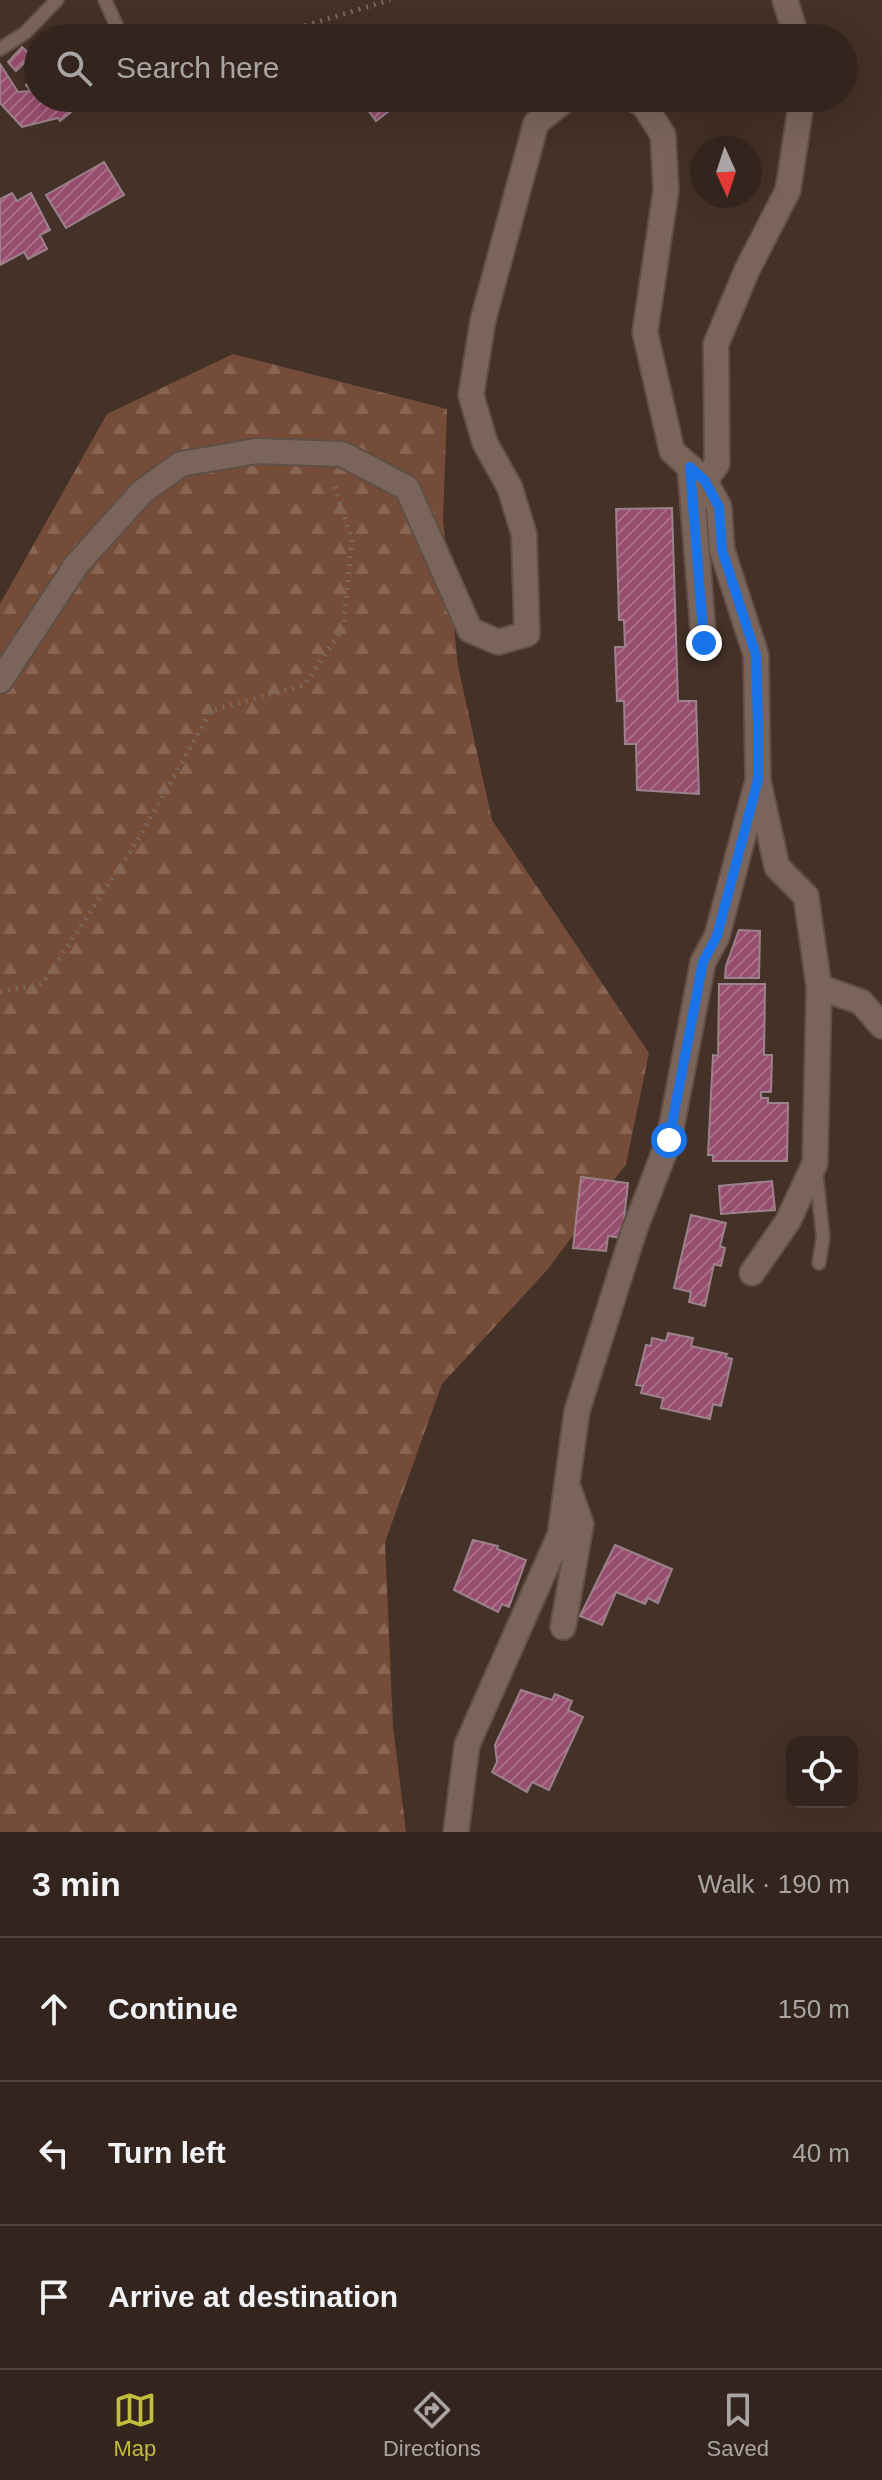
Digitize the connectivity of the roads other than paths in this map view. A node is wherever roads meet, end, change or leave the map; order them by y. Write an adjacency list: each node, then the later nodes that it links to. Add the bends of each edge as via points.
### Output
1 (57, 0): 4 (lane)
2 (105, 0): 5 (lane)
3 (785, 0): 6 (street)
4 (34, 24)
5 (116, 24)
6 (793, 24)
7 (24, 34): 8 (lane)
8 (0, 49)
9 (550, 112): 14 (street, via 536,123 483,320 471,395 485,443 510,488 524,534 527,634 498,642 470,630 407,488 342,454 256,451 181,464 142,492 77,564)
10 (648, 112): 12 (street, via 663,135 666,190 645,332 672,451)
11 (800, 112): 12 (street, via 788,190 716,344 717,464)
12 (698, 474): 13 (street); 15 (street, via 719,507 722,550 756,655)
13 (704, 643)
14 (0, 681)
15 (758, 780): 16 (street, via 777,867 806,896); 21 (street, via 717,936 703,962 669,1140 577,1411)
16 (819, 987): 17 (street, via 861,1002); 18 (street)
17 (882, 1026)
18 (815, 1163): 19 (lane, via 823,1237); 20 (street, via 788,1221)
19 (819, 1263)
20 (752, 1273)
21 (567, 1484): 22 (street, via 581,1524); 23 (street, via 560,1535 467,1745)
22 (563, 1627)
23 (456, 1832)

